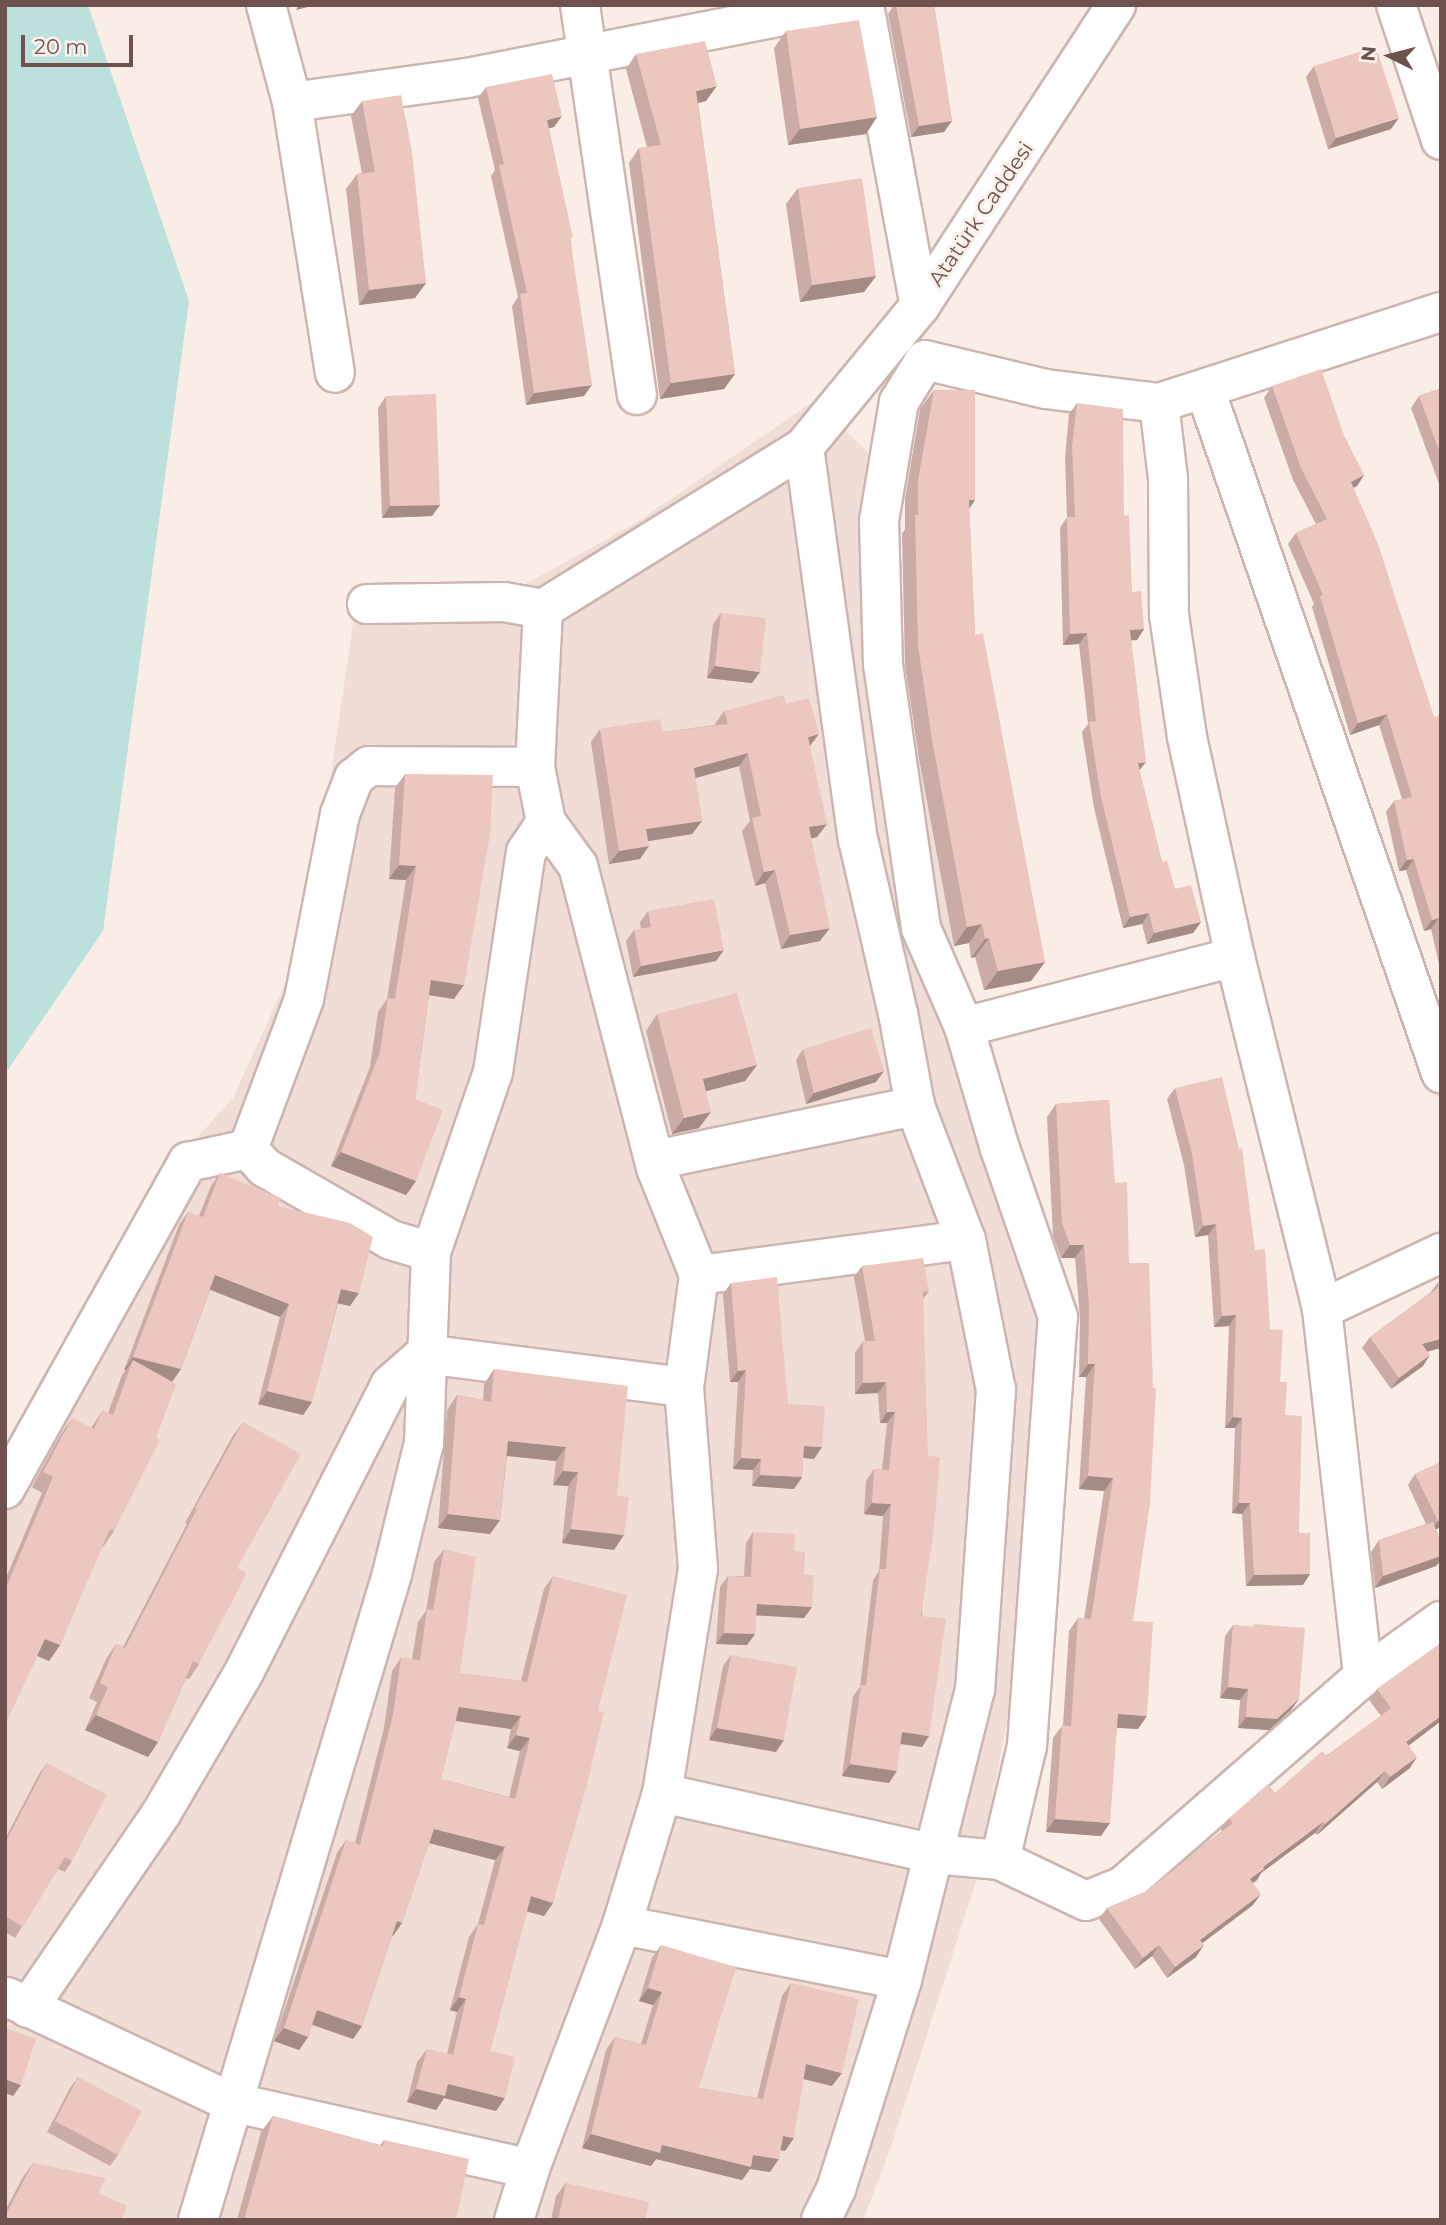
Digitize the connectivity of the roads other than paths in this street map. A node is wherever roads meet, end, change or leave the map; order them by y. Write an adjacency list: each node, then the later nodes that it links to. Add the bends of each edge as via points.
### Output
1 (266, 5): 8 (street)
2 (580, 5): 7 (street)
3 (841, 5): 7 (street)
4 (864, 5): 10 (street)
5 (1116, 5): 10 (street, Atatürk Caddesi)
6 (1396, 5): 9 (street)
7 (589, 55): 8 (street, via 467,78); 14 (street)
8 (292, 102): 12 (street)
9 (1441, 140)
10 (920, 306): 16 (street, Atatürk Caddesi)
11 (1441, 312): 13 (street)
12 (335, 373)
13 (1205, 389): 15 (street); 23 (street)
14 (637, 395)
15 (1159, 403): 21 (street, via 1168,478 1169,615 1187,737); 22 (street, via 1046,389 925,359 899,402 879,521 883,664 920,928)
16 (804, 447): 18 (street, Atatürk Caddesi); 24 (street, via 858,839)
17 (367, 604): 18 (street, via 504,602)
18 (543, 608): 19 (street)
19 (536, 766): 20 (street); 25 (street, via 369,766 355,778 340,814 304,999)
20 (546, 822): 26 (street, via 578,866); 28 (street, via 527,852 493,1072)
21 (1235, 957): 22 (street); 31 (street)
22 (964, 1027): 39 (street, via 1058,1317 1027,1746)
23 (1441, 1073)
24 (915, 1106): 26 (street); 27 (street)
25 (248, 1149): 28 (street, via 264,1167 391,1240); 34 (street, via 188,1162)
26 (655, 1160): 30 (street)
27 (965, 1240): 30 (street); 38 (street, via 996,1390 975,1689)
28 (431, 1252): 32 (street)
29 (1441, 1253): 31 (street)
30 (699, 1275): 33 (street)
31 (1322, 1309): 36 (street)
32 (425, 1354): 33 (street); 42 (street, via 390,1385 244,1672 162,1812); 43 (street, via 424,1443 391,1574)
33 (684, 1387): 37 (street, via 698,1569)
34 (5, 1489)
35 (1441, 1621): 36 (street)
36 (1363, 1676): 39 (street, via 1123,1886 1086,1901)
37 (662, 1793): 38 (street); 40 (street)
38 (934, 1854): 39 (street); 41 (street)
39 (1000, 1860)
40 (621, 1925): 41 (street); 44 (street)
41 (902, 1980): 47 (street, via 836,2189)
42 (17, 2002): 43 (street)
43 (232, 2102): 44 (street); 45 (street)
44 (530, 2169): 46 (street)
45 (198, 2220)
46 (514, 2220)
47 (821, 2220)

